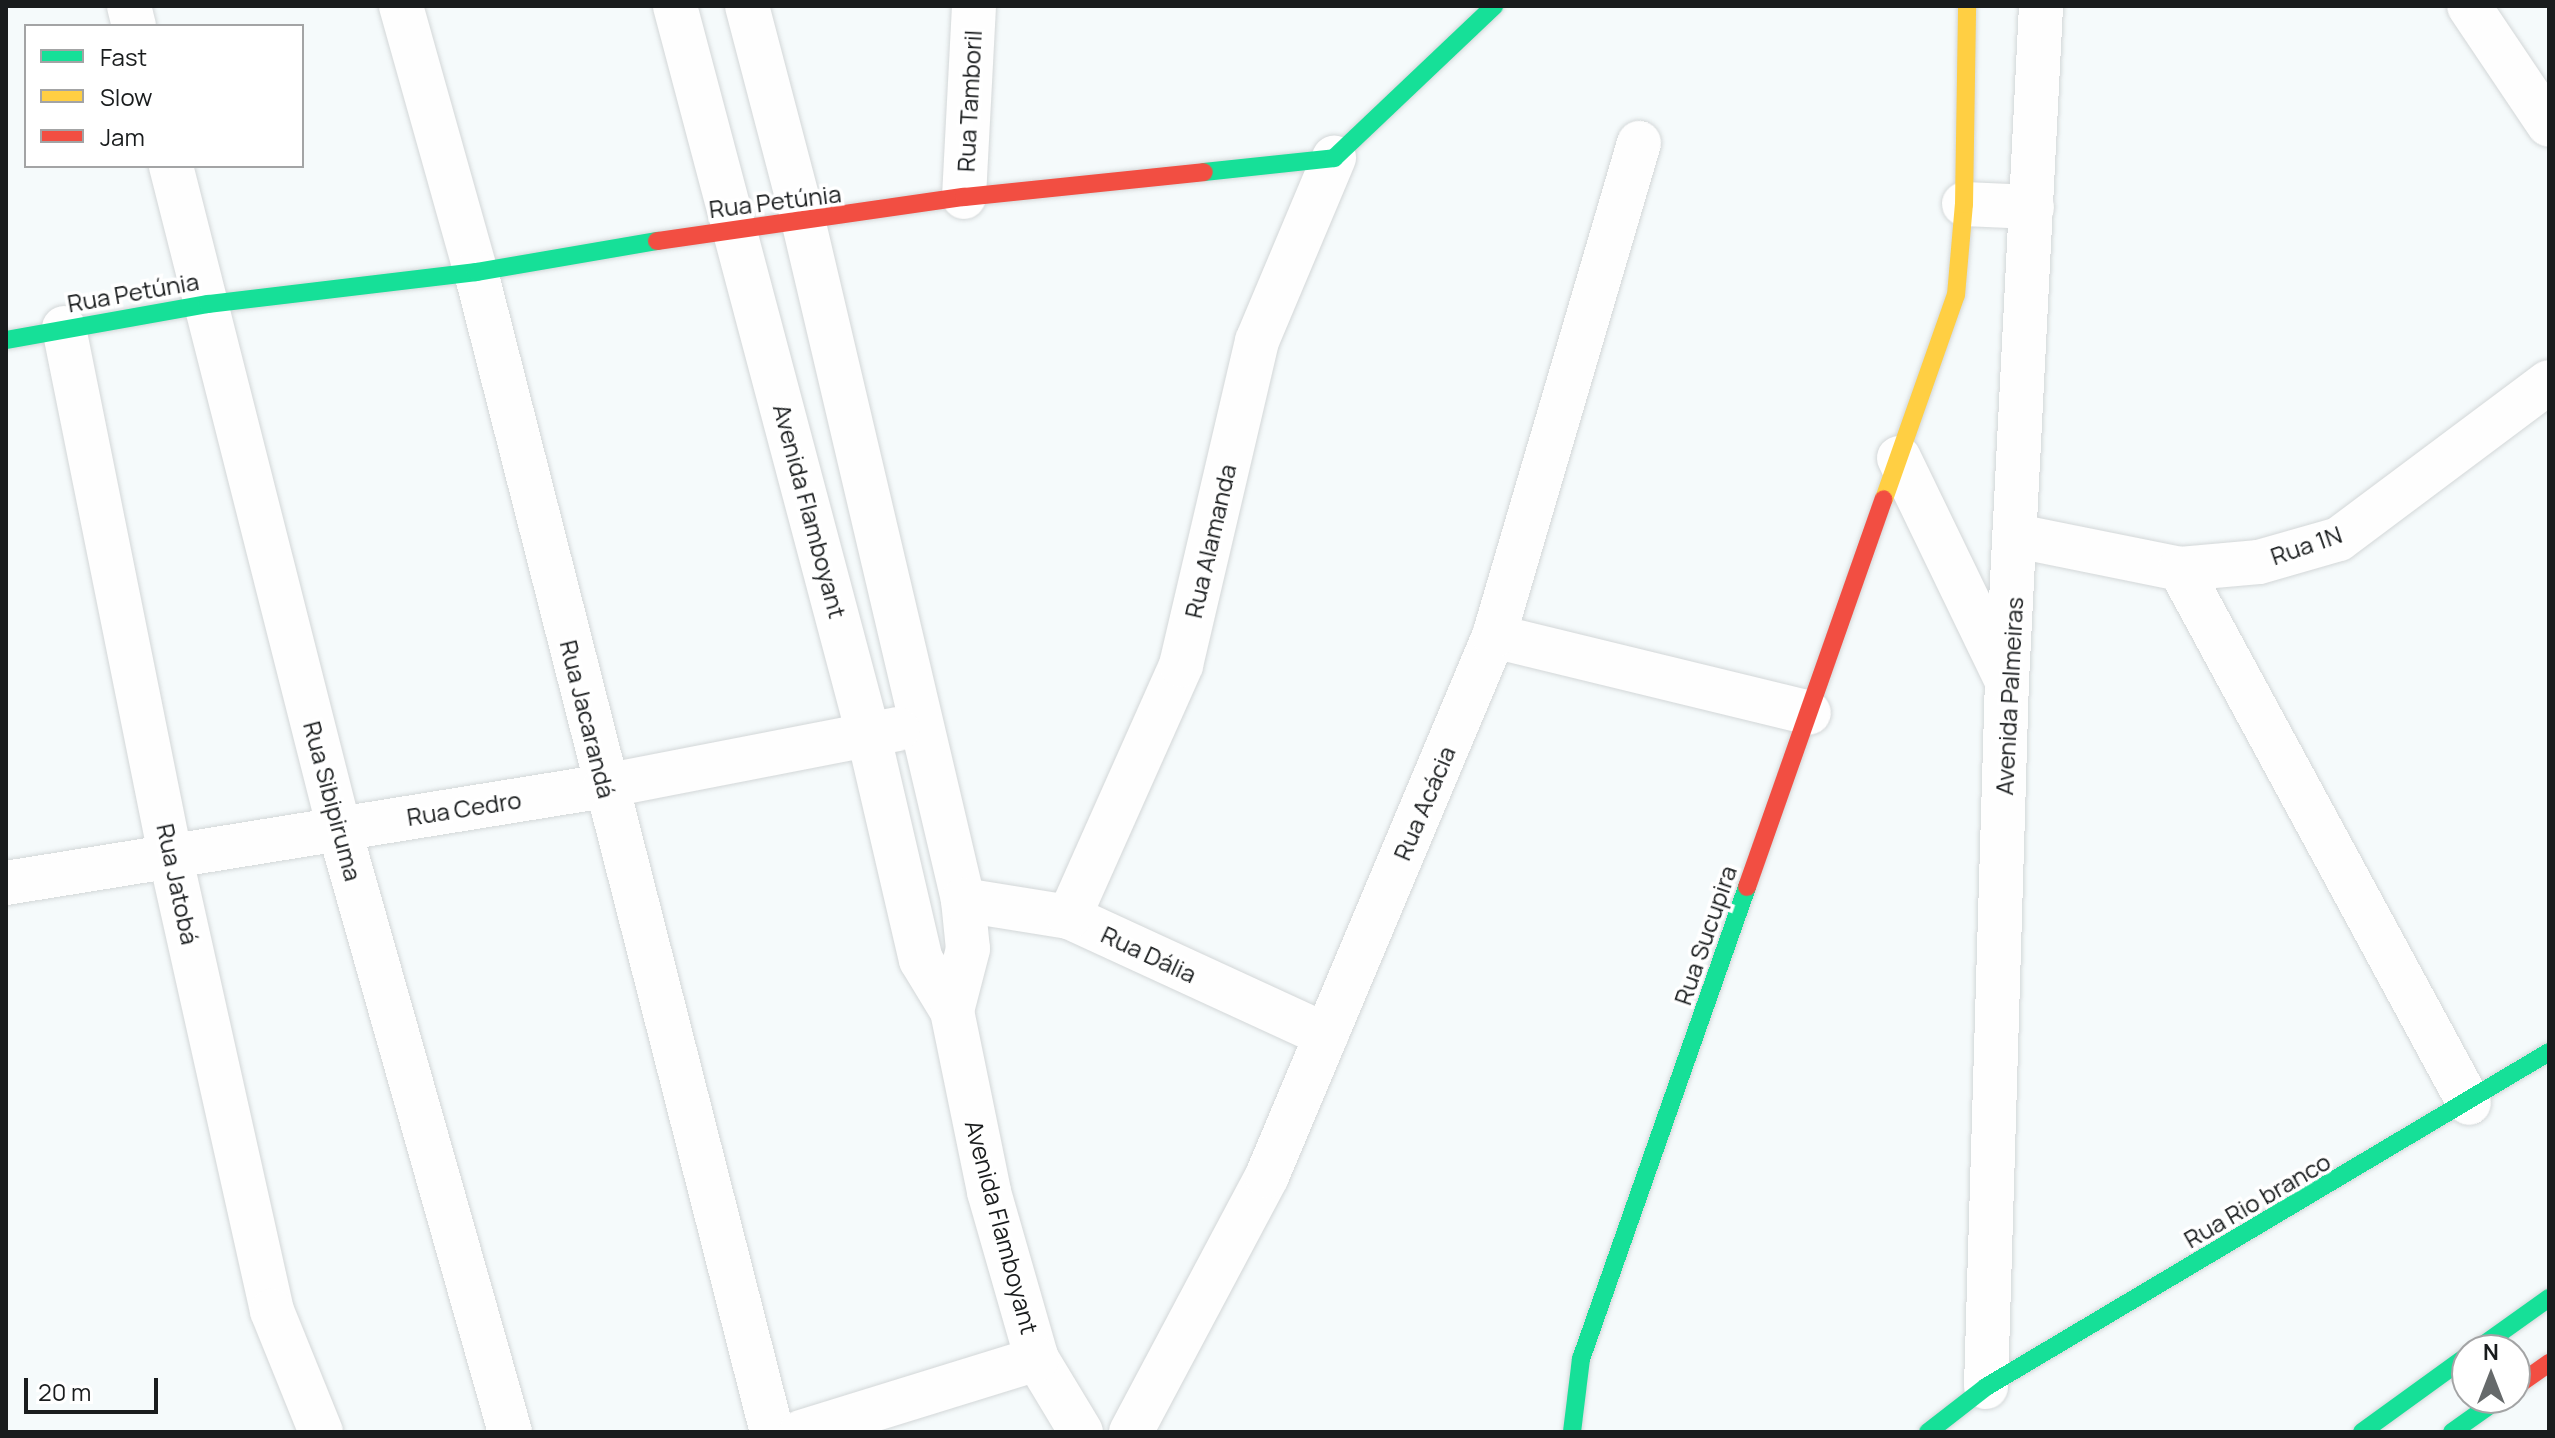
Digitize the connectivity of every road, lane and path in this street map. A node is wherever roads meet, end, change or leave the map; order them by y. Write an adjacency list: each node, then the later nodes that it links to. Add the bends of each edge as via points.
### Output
1 (401, 6): 18 (street, Rua Jacarandá)
2 (675, 6): 17 (street, Avenida Flamboyant)
3 (747, 6): 16 (street, Avenida Flamboyant)
4 (974, 6): 13 (street, Rua Tamboril)
5 (1494, 6): 11 (main road)
6 (1967, 6): 14 (main road)
7 (2041, 6): 15 (street, Avenida Palmeiras)
8 (2469, 6): 9 (street)
9 (2549, 125)
10 (1639, 143): 26 (street, Rua Acácia)
11 (1334, 158): 13 (main road, Rua Petúnia); 36 (street, Rua Alamanda, via 1257,341 1181,665)
12 (172, 168): 19 (street, Rua Sibipiruma)
13 (964, 197): 16 (main road, Rua Petúnia)
14 (1964, 204): 15 (street); 23 (main road, via 1956,295)
15 (2032, 207): 24 (street, Avenida Palmeiras)
16 (804, 224): 17 (main road, Rua Petúnia); 29 (street, Avenida Flamboyant)
17 (736, 228): 18 (main road, Rua Petúnia); 30 (street, Avenida Flamboyant)
18 (476, 272): 19 (main road, Rua Petúnia); 31 (street, Rua Jacarandá)
19 (208, 304): 20 (main road, Rua Petúnia); 32 (street, Rua Sibipiruma)
20 (64, 328): 21 (main road, Rua Petúnia); 33 (street, Rua Jatobá)
21 (6, 340)
22 (2549, 382): 25 (street, Rua 1N, via 2339,539 2259,562)
23 (1899, 458): 27 (street); 28 (main road, Rua Sucupira)
24 (2017, 536): 25 (street, Rua 1N); 27 (street, Avenida Palmeiras)
25 (2180, 569): 40 (street)
26 (1494, 636): 28 (street); 38 (street, Rua Acácia)
27 (2007, 680): 47 (street, Avenida Palmeiras)
28 (1809, 713): 55 (main road, Rua Sucupira, via 1581,1359)
29 (921, 723): 30 (street, Rua Cedro); 35 (street, Avenida Flamboyant)
30 (869, 737): 31 (street, Rua Cedro); 37 (street, Avenida Flamboyant, via 921,960)
31 (605, 786): 32 (street, Rua Cedro); 51 (street, Rua Jacarandá)
32 (339, 828): 33 (street, Rua Cedro); 50 (street, Rua Sibipiruma)
33 (171, 859): 34 (street, Rua Cedro); 49 (street, Rua Jatobá, via 272,1311)
34 (6, 883)
35 (963, 900): 36 (street, Rua Dália); 37 (street, Avenida Flamboyant, via 968,949)
36 (1069, 917): 38 (street, Rua Dália)
37 (952, 1011): 43 (street, Avenida Flamboyant, via 989,1192)
38 (1326, 1035): 54 (street, Rua Acácia, via 1267,1176)
39 (2549, 1052): 40 (main road, Rua Rio branco)
40 (2469, 1103): 47 (main road, Rua Rio branco)
41 (2549, 1298): 42 (main road)
42 (2498, 1334)
43 (1037, 1359): 52 (street); 53 (street, Avenida Flamboyant)
44 (2549, 1363): 46 (main road)
45 (2451, 1368): 57 (main road)
46 (2531, 1376)
47 (1986, 1387): 56 (main road, Rua Rio branco)
48 (2477, 1414): 58 (main road)
49 (321, 1432)
50 (510, 1432)
51 (772, 1432)
52 (801, 1432)
53 (1081, 1432)
54 (1131, 1432)
55 (1572, 1432)
56 (1928, 1432)
57 (2362, 1432)
58 (2452, 1432)

